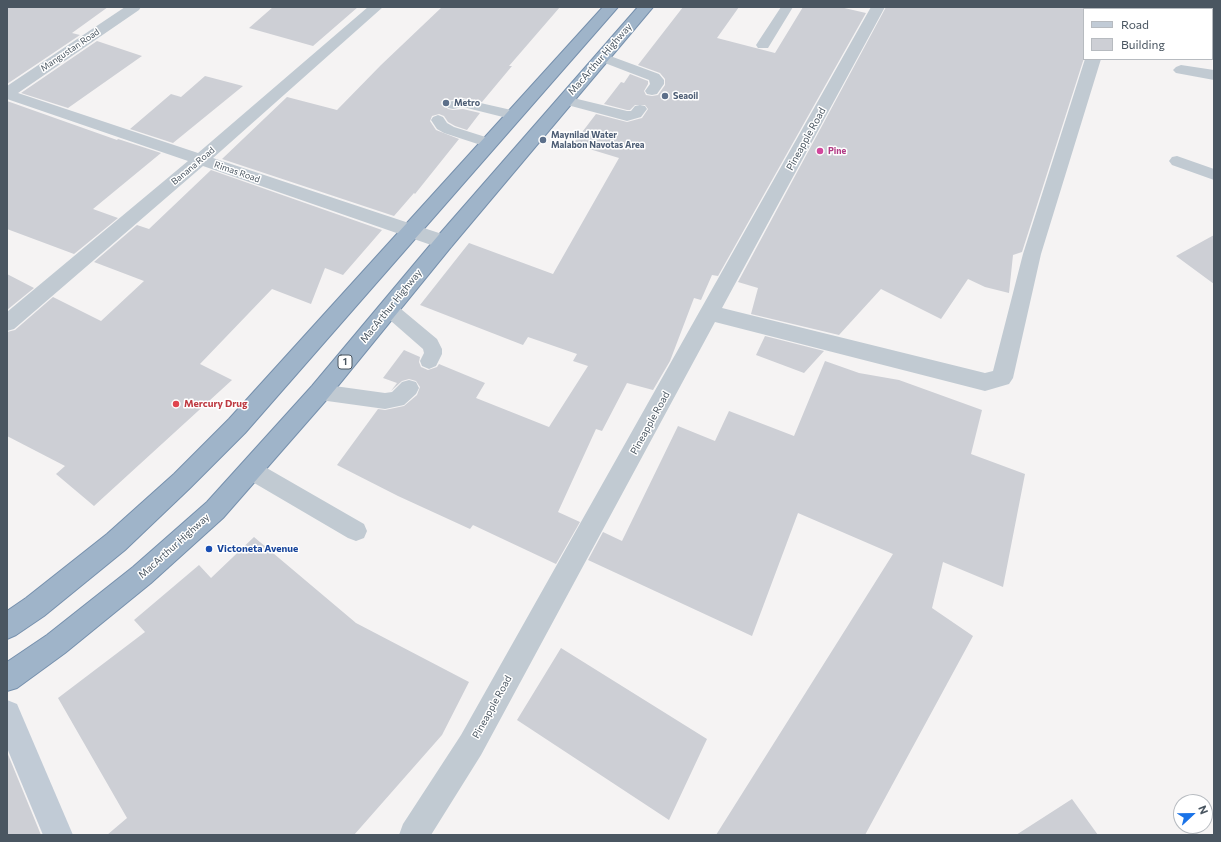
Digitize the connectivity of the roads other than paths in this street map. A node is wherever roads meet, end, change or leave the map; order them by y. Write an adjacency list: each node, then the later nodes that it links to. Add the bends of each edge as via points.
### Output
1 (134, 7): 13 (street, Mangustan Road)
2 (376, 7): 20 (street, Banana Road)
3 (611, 7): 17 (highway)
4 (646, 7): 8 (highway, MacArthur Highway / 1)
5 (787, 7): 7 (lane)
6 (878, 7): 26 (street, Pineapple Road)
7 (763, 45)
8 (602, 57): 12 (lane, via 654,77 657,84); 14 (highway, MacArthur Highway / 1)
9 (1093, 60): 26 (street, via 1032,254 1002,378 985,382)
10 (1181, 70): 11 (street)
11 (1214, 75)
12 (652, 90)
13 (7, 94): 20 (street, Rimas Road)
14 (565, 100): 16 (lane, via 627,116 636,114); 24 (highway, MacArthur Highway / 1)
15 (453, 104): 17 (lane, via 463,103)
16 (640, 108)
17 (515, 115): 19 (highway)
18 (438, 120): 19 (lane, via 449,130)
19 (490, 143): 23 (highway)
20 (200, 160): 23 (street, Rimas Road); 27 (street, Banana Road)
21 (1177, 161): 22 (lane)
22 (1214, 175)
23 (411, 231): 24 (street, Rimas Road); 33 (highway, via 237,426 182,481 116,542 35,607)
24 (444, 242): 25 (highway, MacArthur Highway / 1)
25 (389, 309): 28 (lane, via 430,344 433,354); 30 (highway, MacArthur Highway / 1)
26 (710, 313): 37 (street, Pineapple Road, via 471,745)
27 (7, 323)
28 (430, 361)
29 (409, 388): 30 (lane, via 397,399 385,402)
30 (320, 392): 31 (highway, MacArthur Highway / 1)
31 (251, 470): 32 (lane); 34 (highway, MacArthur Highway / 1, via 215,510 142,576 56,644)
32 (356, 531)
33 (7, 626)
34 (7, 678)
35 (7, 714): 36 (main road)
36 (58, 835)
37 (414, 835)

